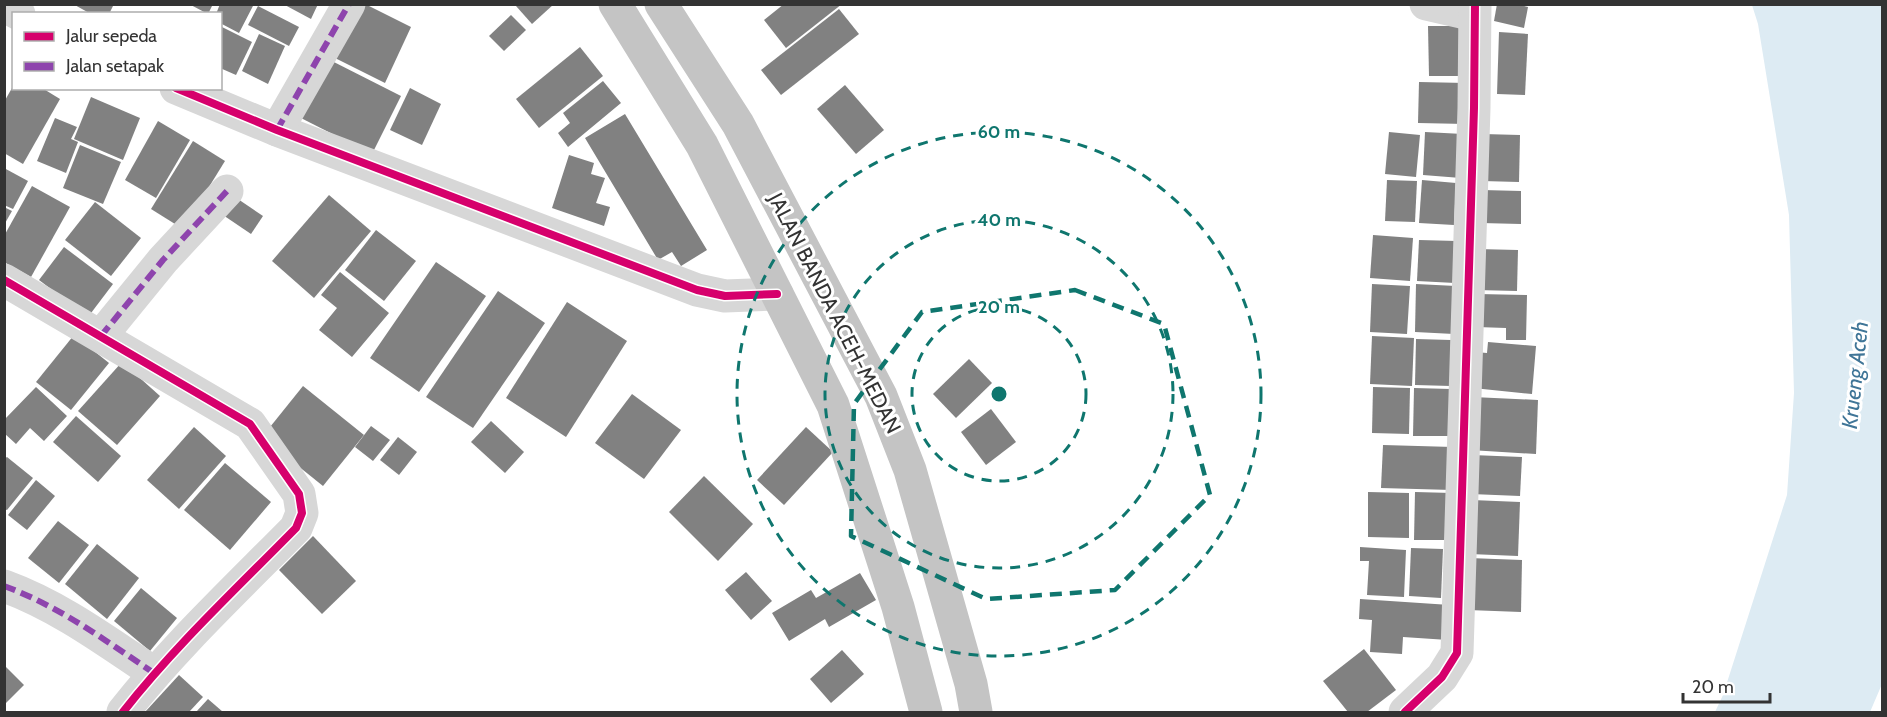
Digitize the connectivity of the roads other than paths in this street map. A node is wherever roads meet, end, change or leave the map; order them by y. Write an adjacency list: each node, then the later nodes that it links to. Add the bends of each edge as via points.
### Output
1 (350, 4): 7 (street)
2 (615, 4): 10 (highway, JALAN BANDA ACEH-MEDAN, via 702,145)
3 (661, 4): 16 (highway, JALAN BANDA ACEH-MEDAN, via 738,124 881,396 910,470)
4 (1426, 4): 5 (street)
5 (1474, 10): 17 (street, via 1457,653 1442,677)
6 (181, 90): 7 (street)
7 (277, 130): 10 (street, via 698,290 725,296)
8 (227, 191): 11 (street, via 163,260)
9 (4, 280): 11 (street)
10 (777, 294): 15 (highway, JALAN BANDA ACEH-MEDAN, via 833,405 898,607)
11 (101, 336): 13 (street, via 250,424 299,494 302,513 296,528)
12 (4, 586): 13 (street, via 34,597 76,621)
13 (154, 673): 14 (street)
14 (123, 712)
15 (926, 712)
16 (976, 712)
17 (1405, 712)

